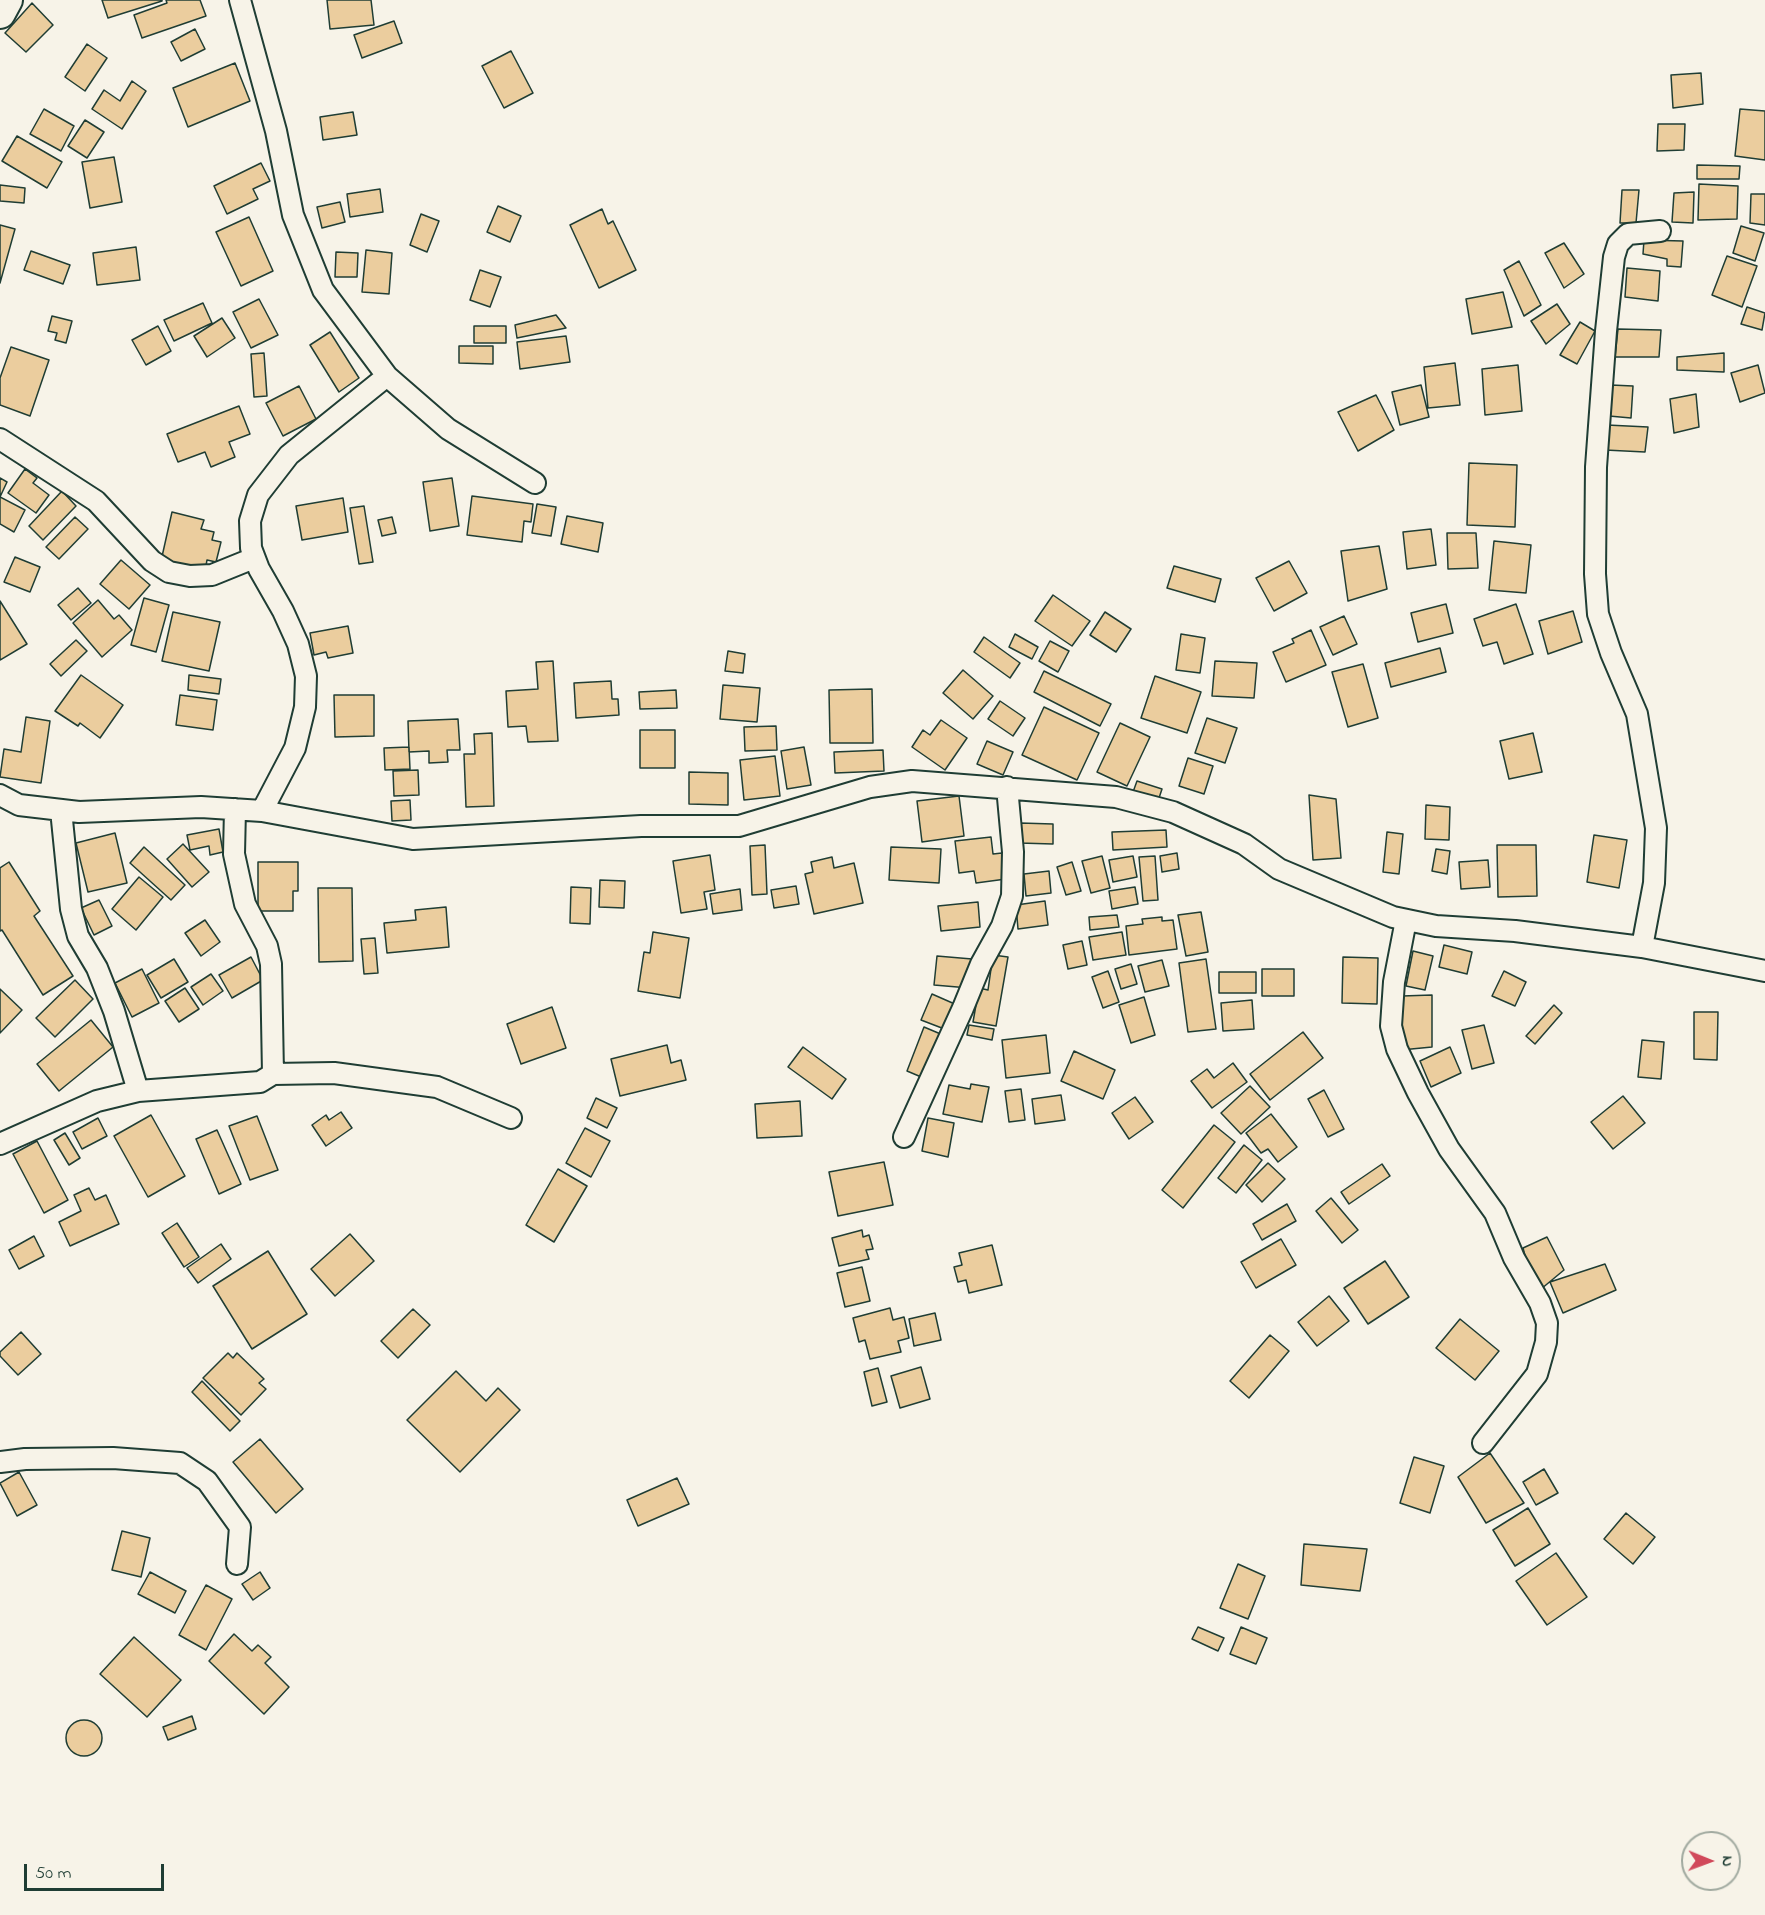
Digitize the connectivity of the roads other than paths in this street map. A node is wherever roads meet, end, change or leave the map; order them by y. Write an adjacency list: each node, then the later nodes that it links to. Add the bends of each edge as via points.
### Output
1 (7, 0): 3 (main road)
2 (240, 0): 5 (street, via 276,131 293,215 323,290)
3 (0, 13)
4 (1660, 231): 15 (street, via 1628,234 1618,244 1614,257 1596,467 1598,614 1637,714 1656,828 1654,883)
5 (387, 376): 7 (street, via 448,429); 8 (street, via 289,455 258,495 250,521)
6 (0, 439): 8 (street, via 96,501 152,561 169,572 190,576 212,574)
7 (535, 483)
8 (254, 558): 13 (street, via 298,644 306,676 305,707 295,748)
9 (1006, 787): 13 (street, via 912,781 870,787 739,826 641,826 413,839); 14 (street, via 1116,797 1173,812 1244,844 1278,869); 20 (street, via 1013,852 1012,896 1002,926 981,964)
10 (0, 795): 12 (street, via 20,805)
11 (235, 809): 12 (street); 13 (street); 17 (street, via 234,854 245,904 267,946 271,964)
12 (61, 810): 18 (street, via 70,909 78,936 97,968 109,1000)
13 (262, 811)
14 (1406, 920): 15 (street, via 1436,927 1515,931); 22 (street, via 1394,982 1391,1026 1397,1049 1449,1149 1495,1213 1547,1323 1538,1374)
15 (1642, 946): 16 (street)
16 (1765, 971)
17 (273, 1074): 18 (street, via 260,1082); 19 (street, via 334,1073 437,1087)
18 (138, 1091): 21 (street, via 98,1101)
19 (511, 1118)
20 (904, 1137)
21 (0, 1144)
22 (1483, 1443)
23 (0, 1462): 24 (street, via 113,1458 180,1463 207,1481 240,1527)
24 (237, 1564)

